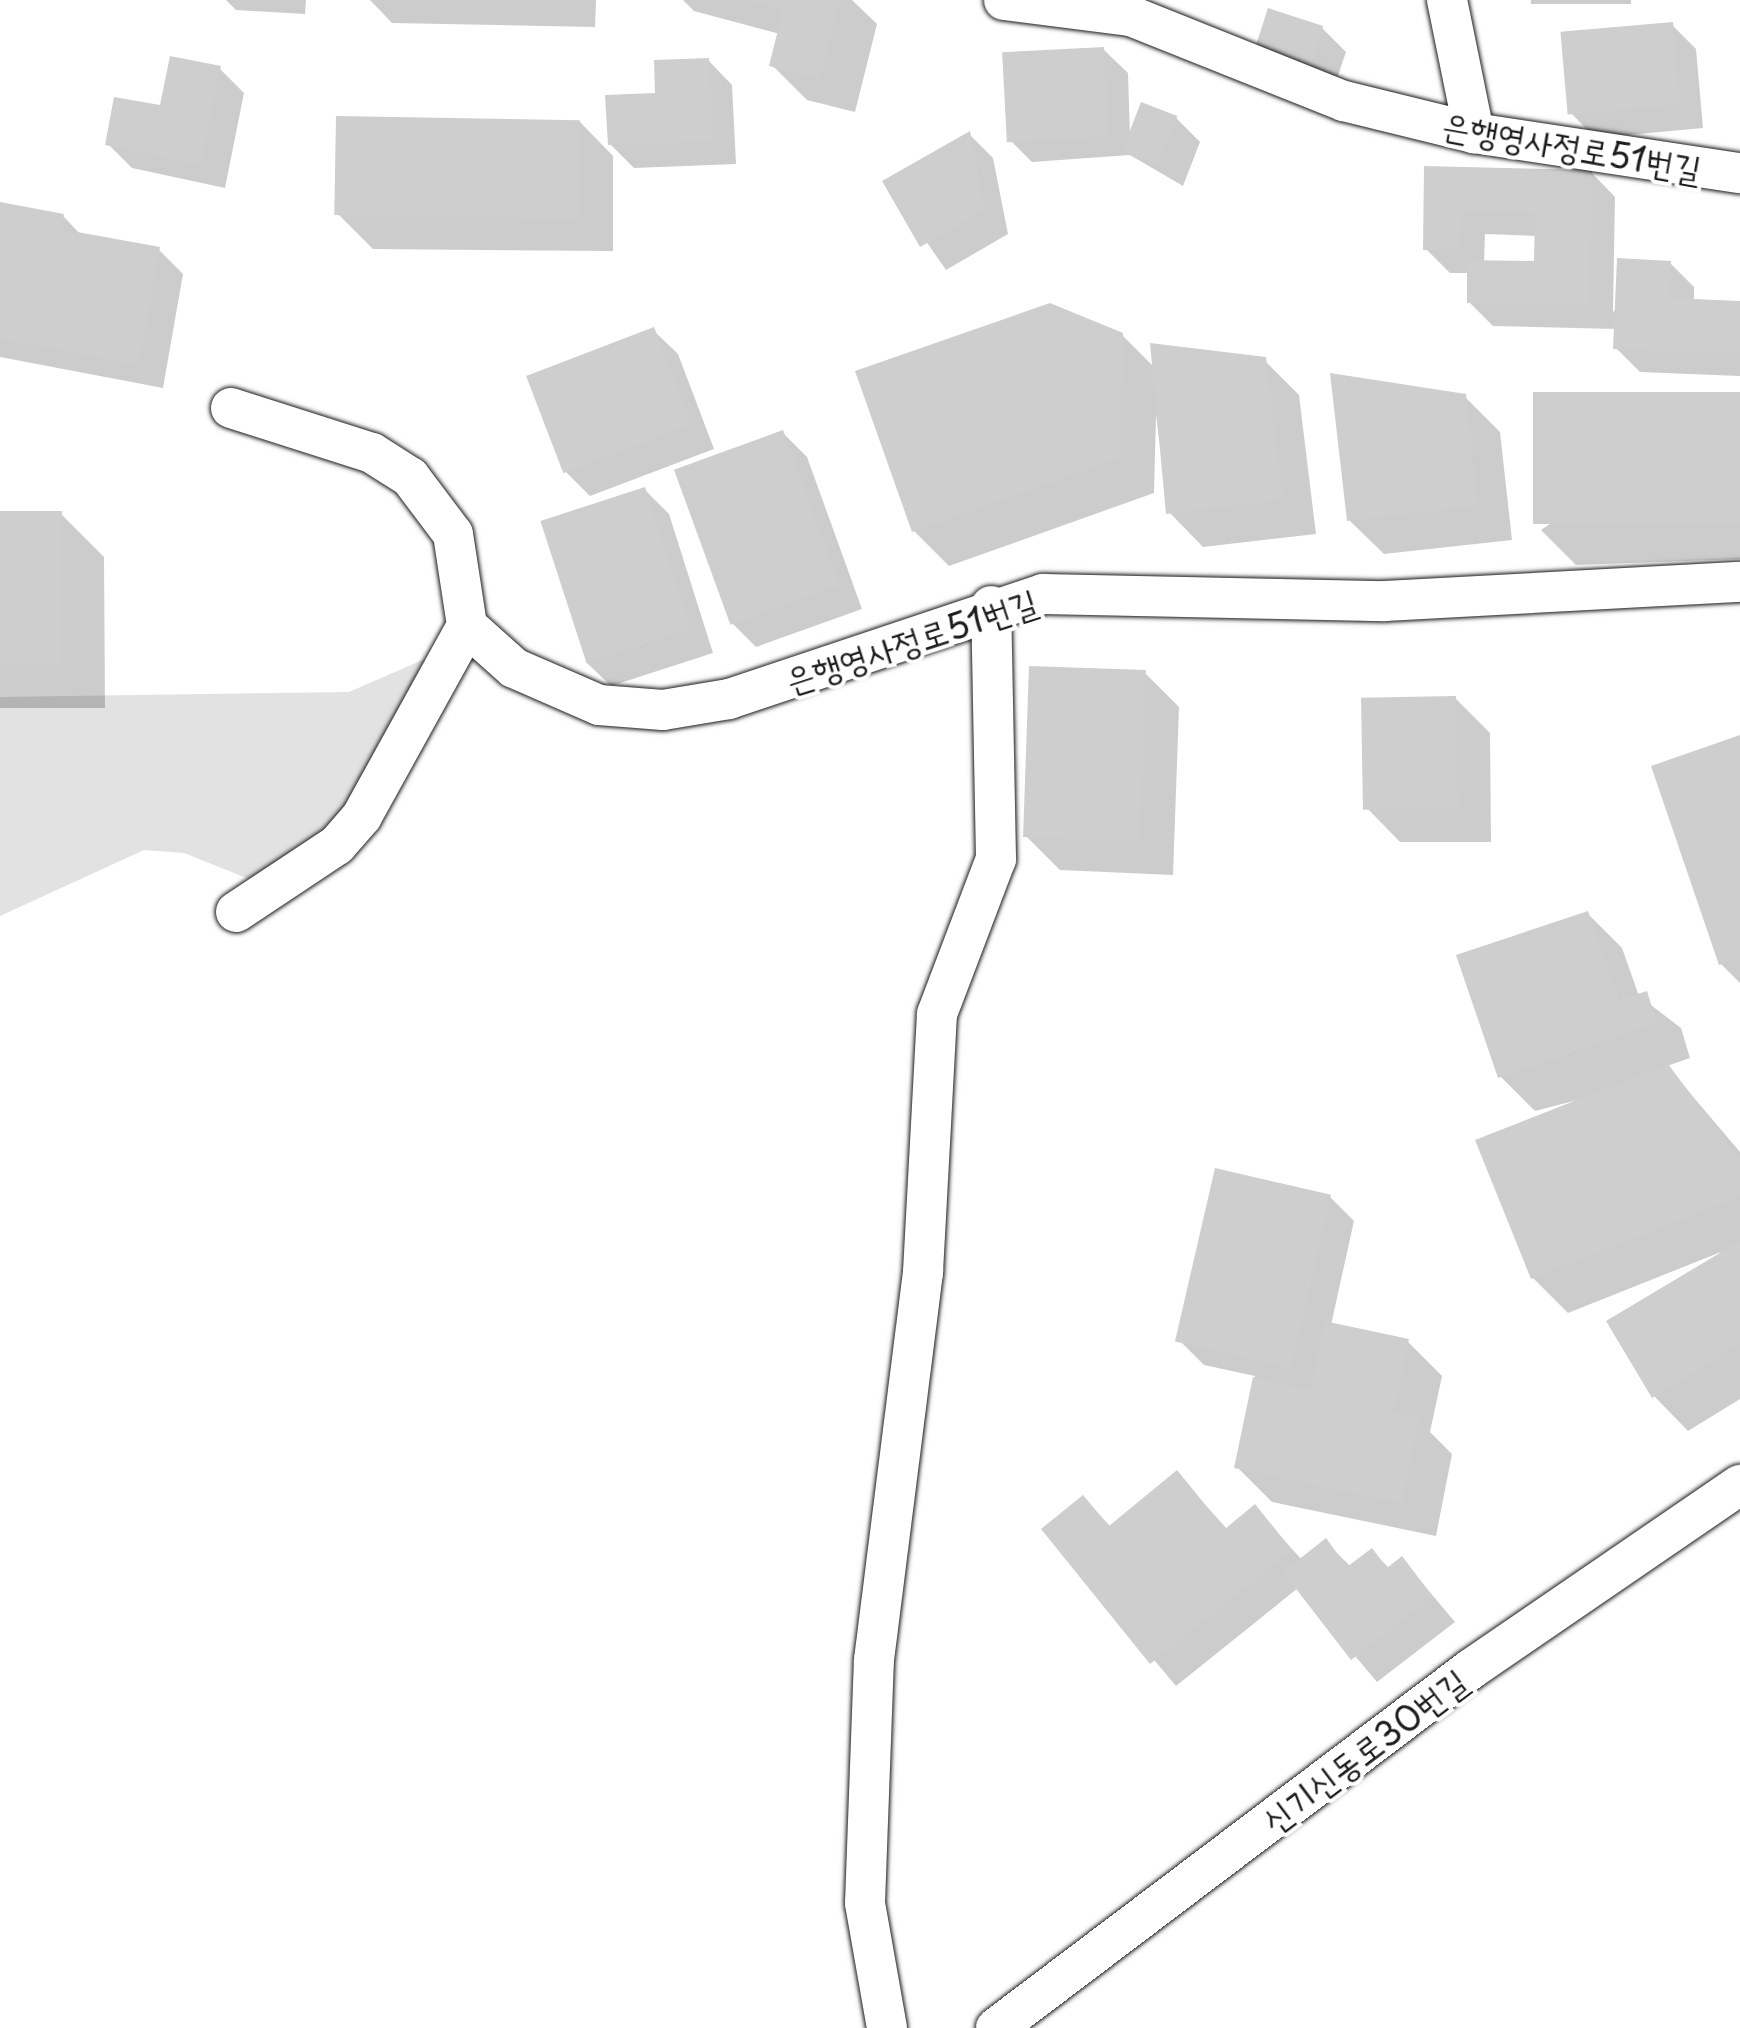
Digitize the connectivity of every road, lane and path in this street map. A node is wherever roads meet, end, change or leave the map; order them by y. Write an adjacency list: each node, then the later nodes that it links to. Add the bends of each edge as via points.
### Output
1 (1004, 0): 3 (lane, 은행영사정로51번길, via 1131,16 1344,101)
2 (1447, 0): 3 (lane)
3 (1474, 133): 4 (lane, 은행영사정로51번길)
4 (1740, 173)
5 (231, 408): 8 (lane, via 372,452 410,477 453,534)
6 (1740, 582): 7 (lane, 은행영사정로51번길, via 1385,601 1077,593)
7 (991, 606): 8 (lane, 은행영사정로51번길, via 729,699 664,710 549,689); 11 (lane, via 996,859 938,1014 923,1272 874,1660 865,1903)
8 (467, 626): 9 (lane, via 362,816 337,845)
9 (236, 912)
10 (1740, 1485): 12 (lane, 신기신동로30번길, via 1471,1669)
11 (886, 2028)
12 (996, 2028)

